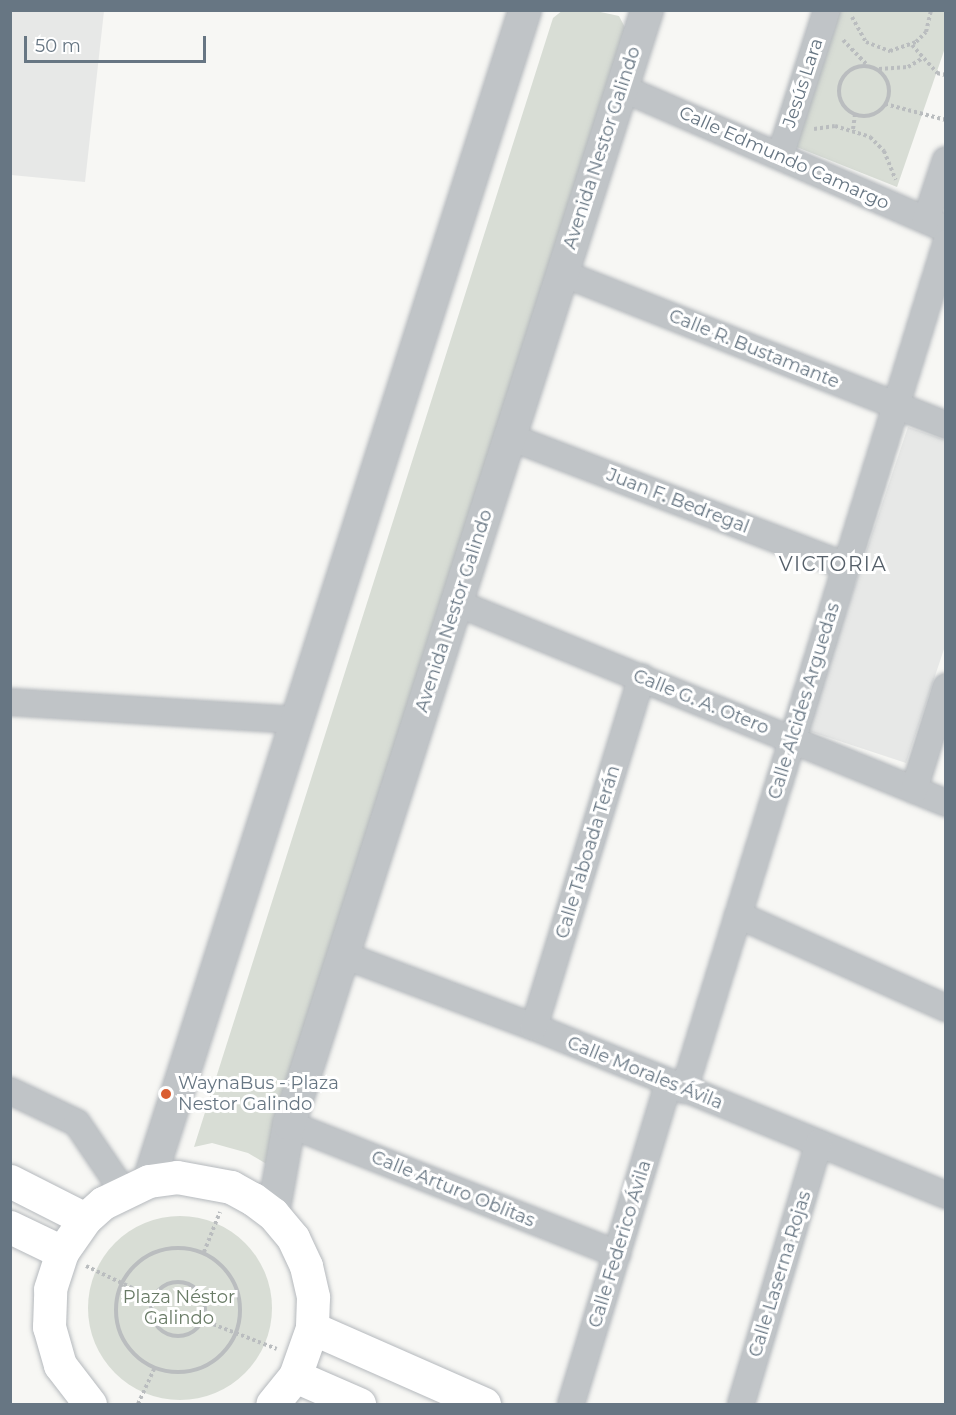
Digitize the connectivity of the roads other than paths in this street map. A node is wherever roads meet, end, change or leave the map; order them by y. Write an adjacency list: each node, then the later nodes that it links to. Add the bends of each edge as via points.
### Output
1 (525, 10): 18 (street)
2 (646, 10): 4 (street, Avenida Nestor Galindo)
3 (833, 21): 5 (street, Jesús Lara)
4 (622, 88): 5 (street, Calle Edmundo Camargo); 9 (street, Avenida Nestor Galindo)
5 (780, 156): 7 (street, Calle Edmundo Camargo)
6 (945, 160): 7 (street)
7 (936, 225)
8 (945, 244): 10 (street, Calle Alcides Arguedas)
9 (562, 273): 10 (street, Calle R. Bustamante); 12 (street, Avenida Nestor Galindo)
10 (896, 405): 11 (street, Calle R. Bustamante); 13 (street, Calle Alcides Arguedas)
11 (945, 425)
12 (510, 437): 13 (street, Juan F. Bedregal); 14 (street, Avenida Nestor Galindo)
13 (846, 566): 19 (street, Calle Alcides Arguedas)
14 (457, 603): 15 (street, Calle G. A. Otero); 23 (street, Avenida Nestor Galindo)
15 (642, 677): 19 (street, Calle G. A. Otero); 25 (street, Calle Taboada Terán)
16 (945, 687): 20 (street)
17 (10, 702): 18 (street)
18 (298, 720): 31 (street)
19 (792, 740): 20 (street, Calle G. A. Otero); 22 (street, Calle Alcides Arguedas)
20 (914, 790): 21 (street, Calle G. A. Otero)
21 (945, 803)
22 (738, 915): 24 (street); 26 (street, Calle Alcides Arguedas)
23 (343, 955): 25 (street, Calle Morales Ávila); 28 (street, Avenida Nestor Galindo)
24 (945, 1008)
25 (534, 1027): 26 (street, Calle Morales Ávila)
26 (676, 1087): 29 (street, Calle Morales Ávila); 37 (street, Calle Federico Ávila)
27 (10, 1091): 31 (street, via 77,1123)
28 (289, 1124): 33 (street, Avenida Nestor Galindo); 37 (street, Calle Arturo Oblitas)
29 (819, 1143): 32 (street, Calle Morales Ávila); 44 (street, Calle Laserna Rojas)
30 (10, 1181): 34 (main road)
31 (136, 1186): 33 (main road, via 177,1177 231,1187); 34 (main road)
32 (945, 1195)
33 (273, 1214): 38 (main road, via 293,1238 306,1266 313,1297)
34 (85, 1219): 36 (main road)
35 (10, 1227): 36 (main road)
36 (62, 1252): 39 (main road, via 50,1288 49,1327 60,1365)
37 (617, 1254): 43 (street, Calle Federico Ávila)
38 (304, 1354): 40 (main road); 41 (main road); 42 (main road)
39 (90, 1404)
40 (272, 1404)
41 (358, 1404)
42 (484, 1404)
43 (571, 1404)
44 (741, 1404)

